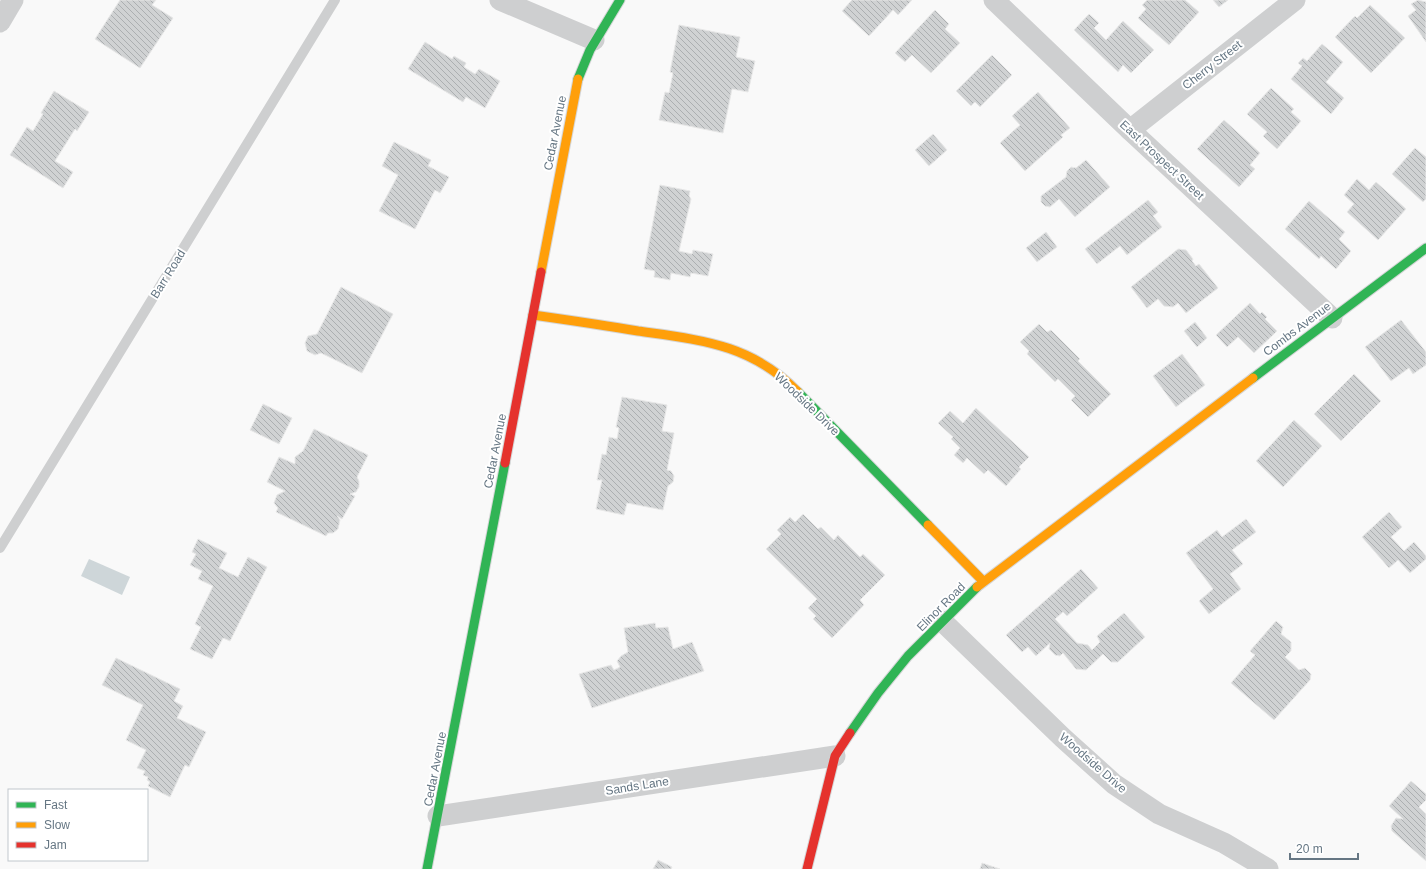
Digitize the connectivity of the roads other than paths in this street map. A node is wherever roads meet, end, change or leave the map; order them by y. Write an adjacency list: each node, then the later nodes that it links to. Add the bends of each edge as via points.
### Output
1 (14, 0): 7 (street)
2 (335, 0): 14 (lane, Barr Road)
3 (500, 0): 8 (street)
4 (620, 0): 8 (street, Cedar Avenue)
5 (994, 0): 9 (street, East Prospect Street)
6 (1295, 0): 9 (street, Cherry Street)
7 (0, 22)
8 (594, 40): 11 (street, Cedar Avenue, via 577,83)
9 (1130, 130): 12 (street, East Prospect Street)
10 (1426, 248): 12 (street, Combs Avenue)
11 (533, 315): 15 (street, Woodside Drive, via 700,340 731,348 760,362 786,380); 18 (street, Cedar Avenue)
12 (1332, 318): 13 (street, Combs Avenue)
13 (1183, 430): 15 (street, Elinor Road)
14 (0, 548)
15 (983, 581): 16 (street, Elinor Road)
16 (942, 621): 17 (street, Elinor Road, via 908,656); 21 (street, Woodside Drive, via 1114,784 1158,814 1224,843)
17 (835, 756): 18 (street, Sands Lane); 20 (street, Elinor Road)
18 (438, 816): 19 (street, Cedar Avenue)
19 (427, 869)
20 (807, 869)
21 (1268, 869)

